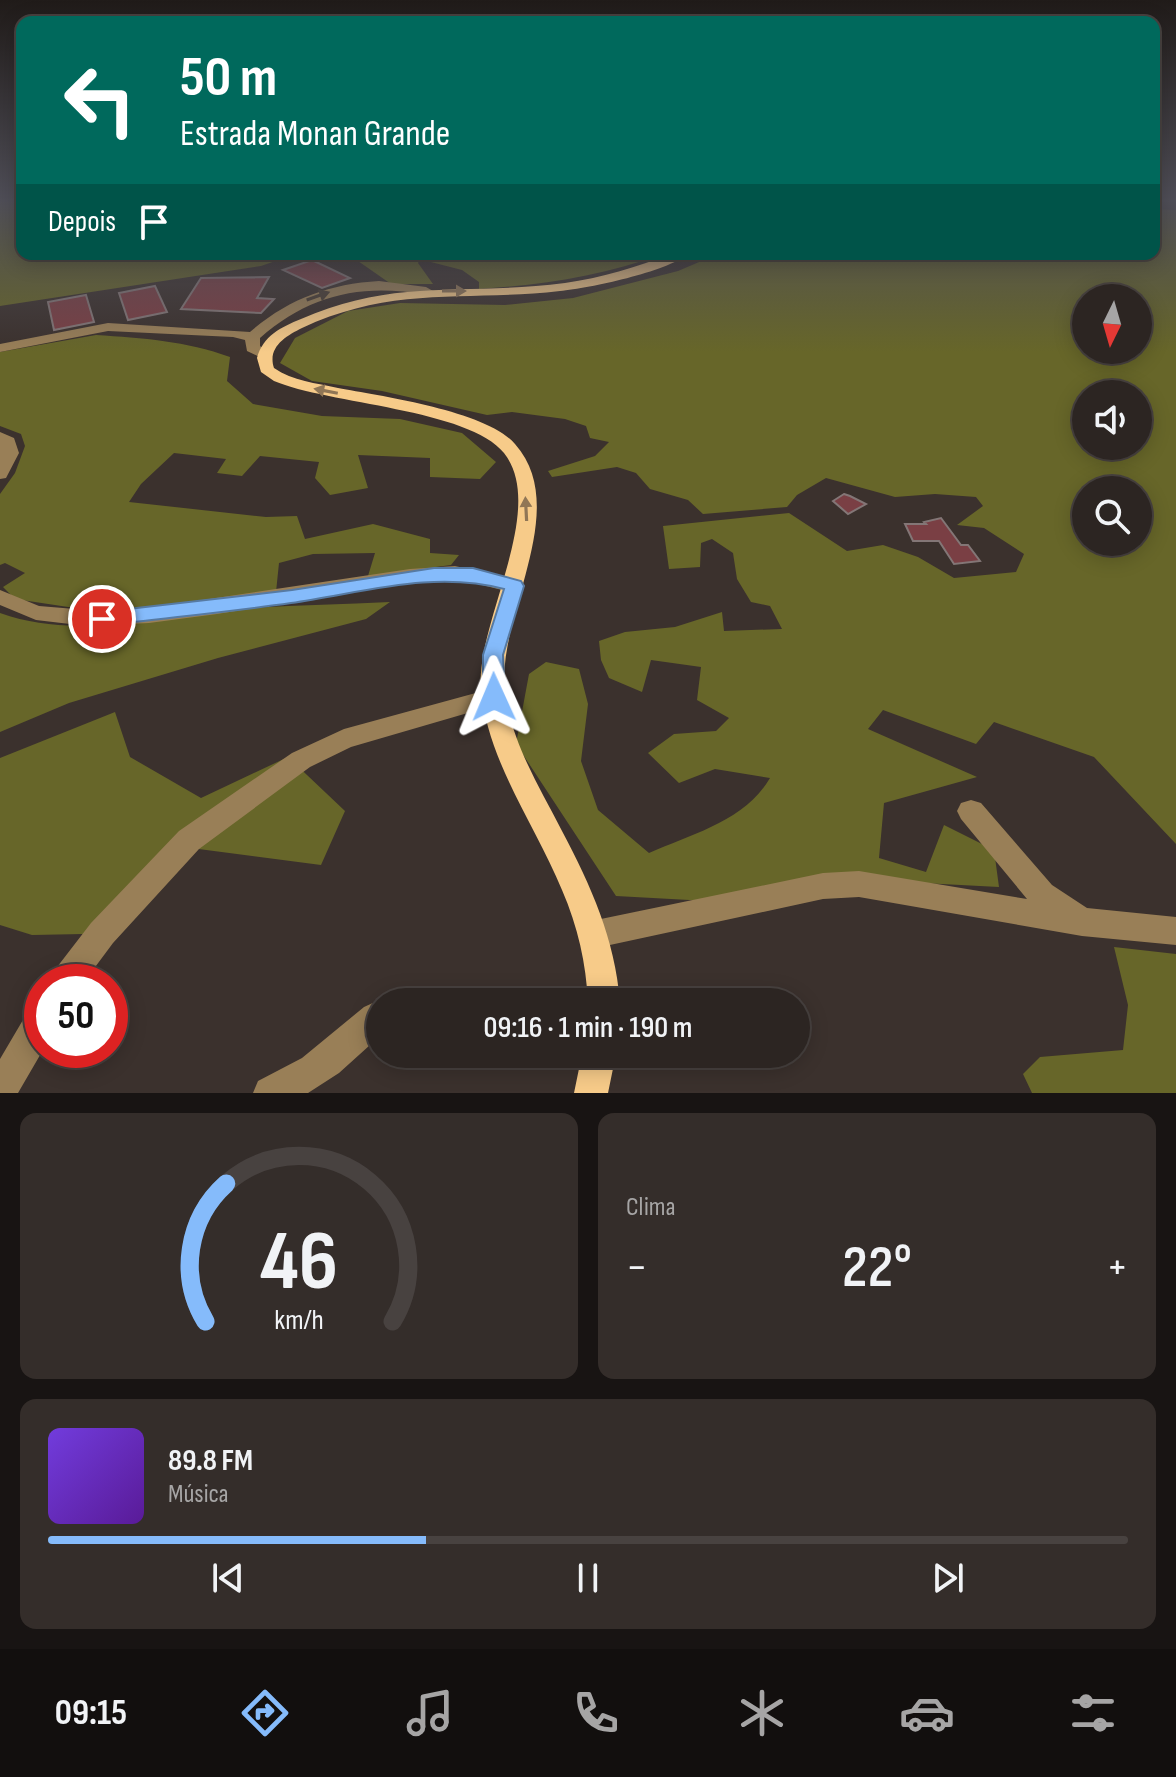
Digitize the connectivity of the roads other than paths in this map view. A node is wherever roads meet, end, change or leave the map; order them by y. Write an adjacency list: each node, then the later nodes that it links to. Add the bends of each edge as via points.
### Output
1 (663, 260): 2 (main road, one-way to 1, via 562,287)
2 (426, 291): 3 (street, one-way to 2, via 282,311 329,292 367,284); 5 (main road, via 382,294 320,314 272,342)
3 (253, 337): 4 (street, via 108,327); 5 (street, via 252,348)
4 (0, 348)
5 (264, 355): 8 (main road, one-way to 5, via 527,526 520,461 509,447 459,420 269,373)
6 (0, 437): 7 (street, via 8,442 10,453)
7 (0, 474)
8 (514, 586): 9 (street, via 473,574 434,574 102,619 52,616 10,606); 10 (main road, via 493,655)
9 (0, 597)
10 (494, 697): 14 (main road, via 502,737); 15 (street, via 344,739 301,760 189,840)
11 (971, 811): 12 (street, via 1042,895)
12 (1082, 922): 13 (street); 14 (street, via 859,884 823,886)
13 (1176, 931)
14 (596, 934): 16 (main road)
15 (79, 964)
16 (604, 988)
17 (366, 1027): 21 (street, via 301,1081)
18 (24, 1050): 20 (street)
19 (596, 1068): 22 (main road)
20 (0, 1091)
21 (270, 1093)
22 (591, 1093)

